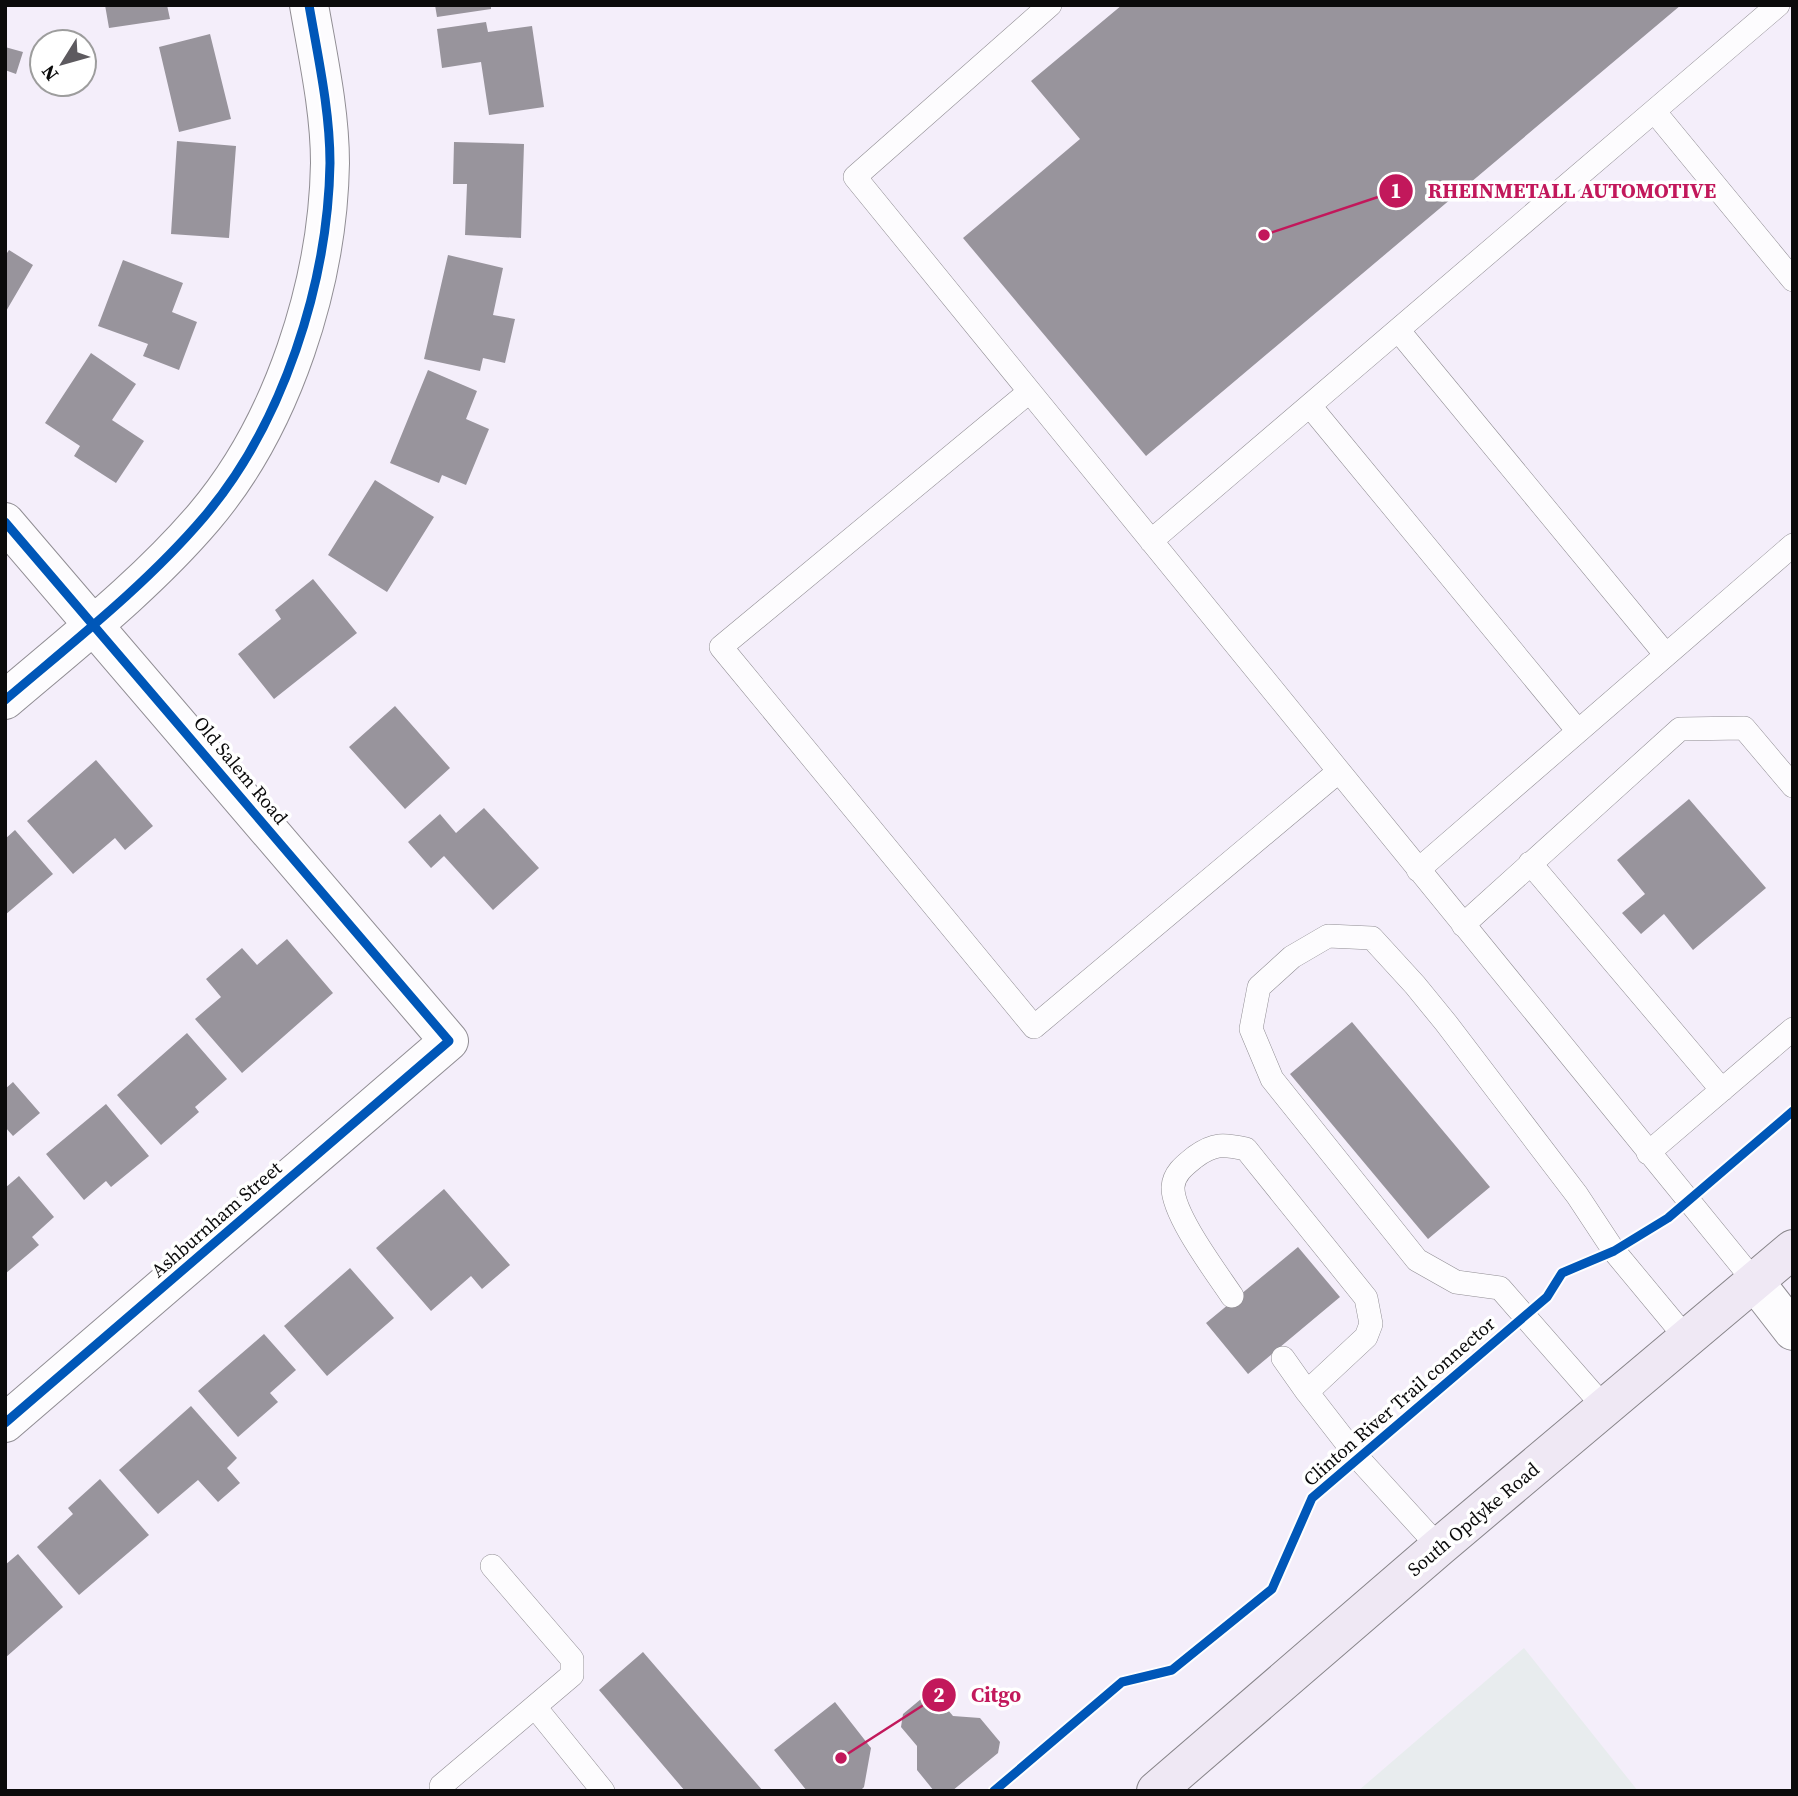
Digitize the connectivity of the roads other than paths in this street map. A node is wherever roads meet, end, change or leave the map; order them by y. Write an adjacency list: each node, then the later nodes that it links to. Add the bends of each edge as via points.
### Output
1 (309, 5): 12 (street, via 330,162 325,242 290,366 258,435 205,516)
2 (1050, 5): 7 (lane, via 855,177)
3 (1778, 5): 4 (lane)
4 (1654, 111): 5 (lane); 6 (lane)
5 (1793, 280)
6 (1398, 330): 8 (lane); 13 (lane)
7 (1029, 392): 10 (lane); 16 (lane, via 721,647 1034,1027)
8 (1310, 406): 10 (lane); 15 (lane)
9 (5, 522): 12 (street, Old Salem Road)
10 (1151, 541): 16 (lane)
11 (1793, 545): 13 (lane)
12 (94, 623): 14 (street); 22 (street, Old Salem Road)
13 (1666, 654): 15 (lane)
14 (5, 700)
15 (1578, 731): 19 (lane)
16 (1338, 772): 19 (lane)
17 (1793, 786): 18 (lane, via 1744,728 1681,729)
18 (1530, 863): 20 (lane); 23 (lane)
19 (1418, 870): 20 (lane)
20 (1463, 925): 24 (lane)
21 (1793, 1029): 23 (lane)
22 (449, 1041): 33 (street, Ashburnham Street)
23 (1722, 1090): 24 (lane)
24 (1648, 1153): 26 (lane)
25 (1793, 1249): 26 (main road, South Opdyke Road)
26 (1755, 1282): 28 (street); 29 (main road, South Opdyke Road)
27 (1232, 1296): 31 (lane, via 1182,1219 1173,1186 1180,1169 1203,1152 1225,1144 1246,1149 1366,1298 1371,1324 1366,1337)
28 (1793, 1331)
29 (1687, 1339): 32 (main road, South Opdyke Road); 32 (lane, via 1614,1251 1446,1023 1372,938 1328,936 1292,957 1259,987 1251,1029 1272,1079 1417,1260 1456,1282 1500,1288)
30 (1283, 1358): 31 (lane)
31 (1307, 1392): 34 (lane, via 1359,1459)
32 (1605, 1408): 34 (main road, South Opdyke Road)
33 (5, 1423)
34 (1439, 1547): 39 (main road, South Opdyke Road)
35 (492, 1566): 36 (lane, via 572,1659 572,1675)
36 (535, 1707): 37 (lane); 38 (lane)
37 (441, 1786)
38 (603, 1791)
39 (1156, 1791)

